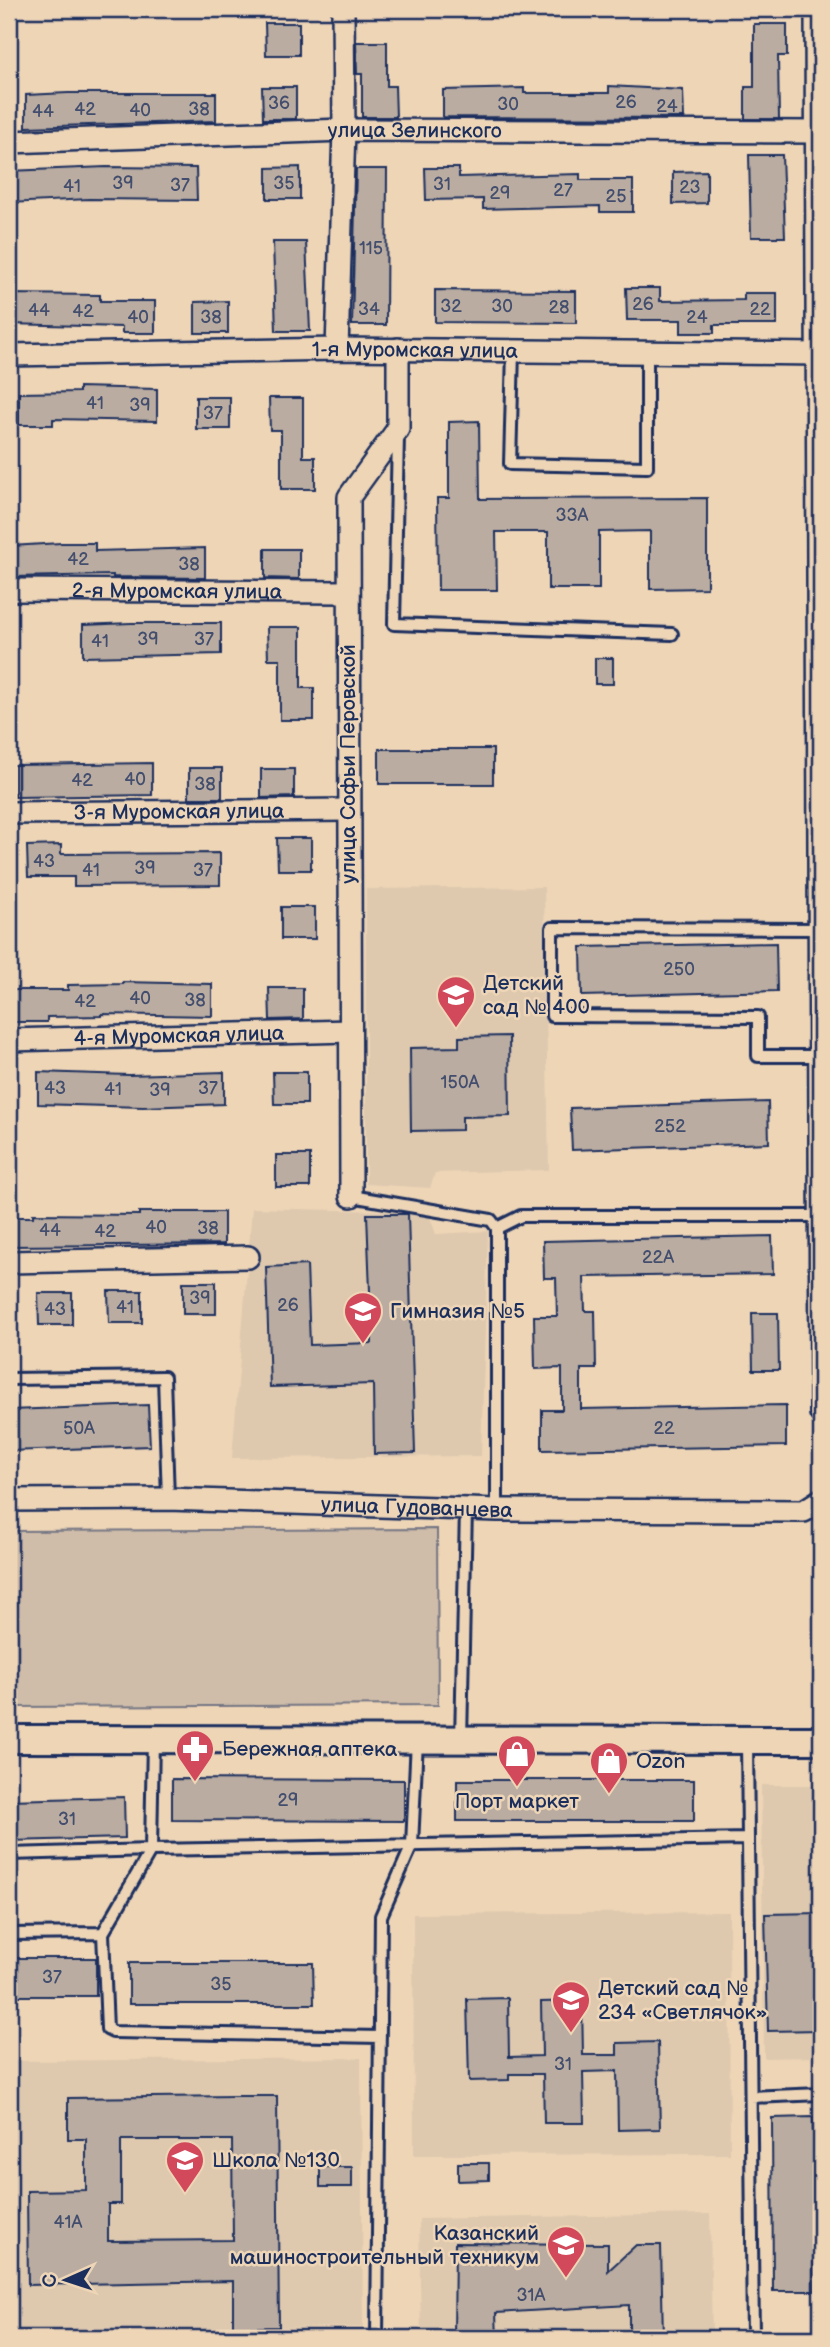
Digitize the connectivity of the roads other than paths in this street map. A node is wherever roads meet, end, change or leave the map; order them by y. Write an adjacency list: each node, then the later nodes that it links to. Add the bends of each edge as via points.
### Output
1 (343, 9): 3 (street)
2 (816, 9): 4 (street)
3 (344, 130): 4 (street, улица Зелинского); 5 (street, улица Зелинского); 6 (street)
4 (819, 132): 10 (street)
5 (9, 142)
6 (337, 349): 7 (street, 1-я Муромская улица); 11 (street, 1-я Муромская улица)
7 (398, 349): 8 (street, 1-я Муромская улица); 12 (street)
8 (513, 351): 9 (street, 1-я Муромская улица); 9 (lane, via 510,464 647,467)
9 (647, 352): 10 (street, 1-я Муромская улица)
10 (819, 354): 13 (street)
11 (9, 355)
12 (398, 429): 15 (street, улица Софьи Перовской, via 349,497); 16 (lane, via 394,624)
13 (820, 586): 19 (street)
14 (9, 590): 15 (street, 2-я Муромская улица)
15 (347, 592): 17 (street, улица Софьи Перовской)
16 (671, 634)
17 (348, 810): 18 (street, 3-я Муромская улица); 21 (street, улица Софьи Перовской)
18 (9, 813)
19 (820, 831): 20 (street)
20 (819, 929): 23 (street); 23 (lane, via 552,928 552,1016 758,1017 758,1056)
21 (350, 1031): 22 (street, 4-я Муромская улица); 24 (street, улица Софьи Перовской)
22 (9, 1040)
23 (821, 1056): 25 (street)
24 (351, 1196): 26 (lane, via 491,1220)
25 (819, 1216): 26 (lane, via 521,1216); 29 (street)
26 (497, 1228): 36 (lane)
27 (248, 1257): 28 (street)
28 (9, 1262)
29 (821, 1279): 31 (street)
30 (9, 1379): 32 (lane, via 164,1377)
31 (821, 1413)
32 (168, 1499): 33 (street, улица Гудованцева); 35 (street, улица Гудованцева)
33 (9, 1500)
34 (821, 1500): 36 (street, улица Гудованцева, via 804,1511)
35 (466, 1509): 36 (street, улица Гудованцева); 42 (lane)
36 (497, 1510)
37 (9, 1739): 38 (street)
38 (153, 1739): 39 (street); 45 (lane)
39 (417, 1740): 42 (street); 44 (lane)
40 (747, 1740): 41 (street); 42 (street); 43 (lane)
41 (821, 1740)
42 (461, 1742)
43 (748, 1839): 44 (lane); 51 (lane)
44 (412, 1845): 45 (lane); 49 (lane, via 381,1916)
45 (151, 1850): 46 (lane); 47 (lane)
46 (9, 1854)
47 (103, 1933): 48 (lane); 49 (lane, via 107,2029 113,2032)
48 (9, 1934)
49 (380, 2037): 52 (lane)
50 (821, 2094): 51 (lane)
51 (751, 2097): 53 (lane)
52 (377, 2338)
53 (753, 2338)

